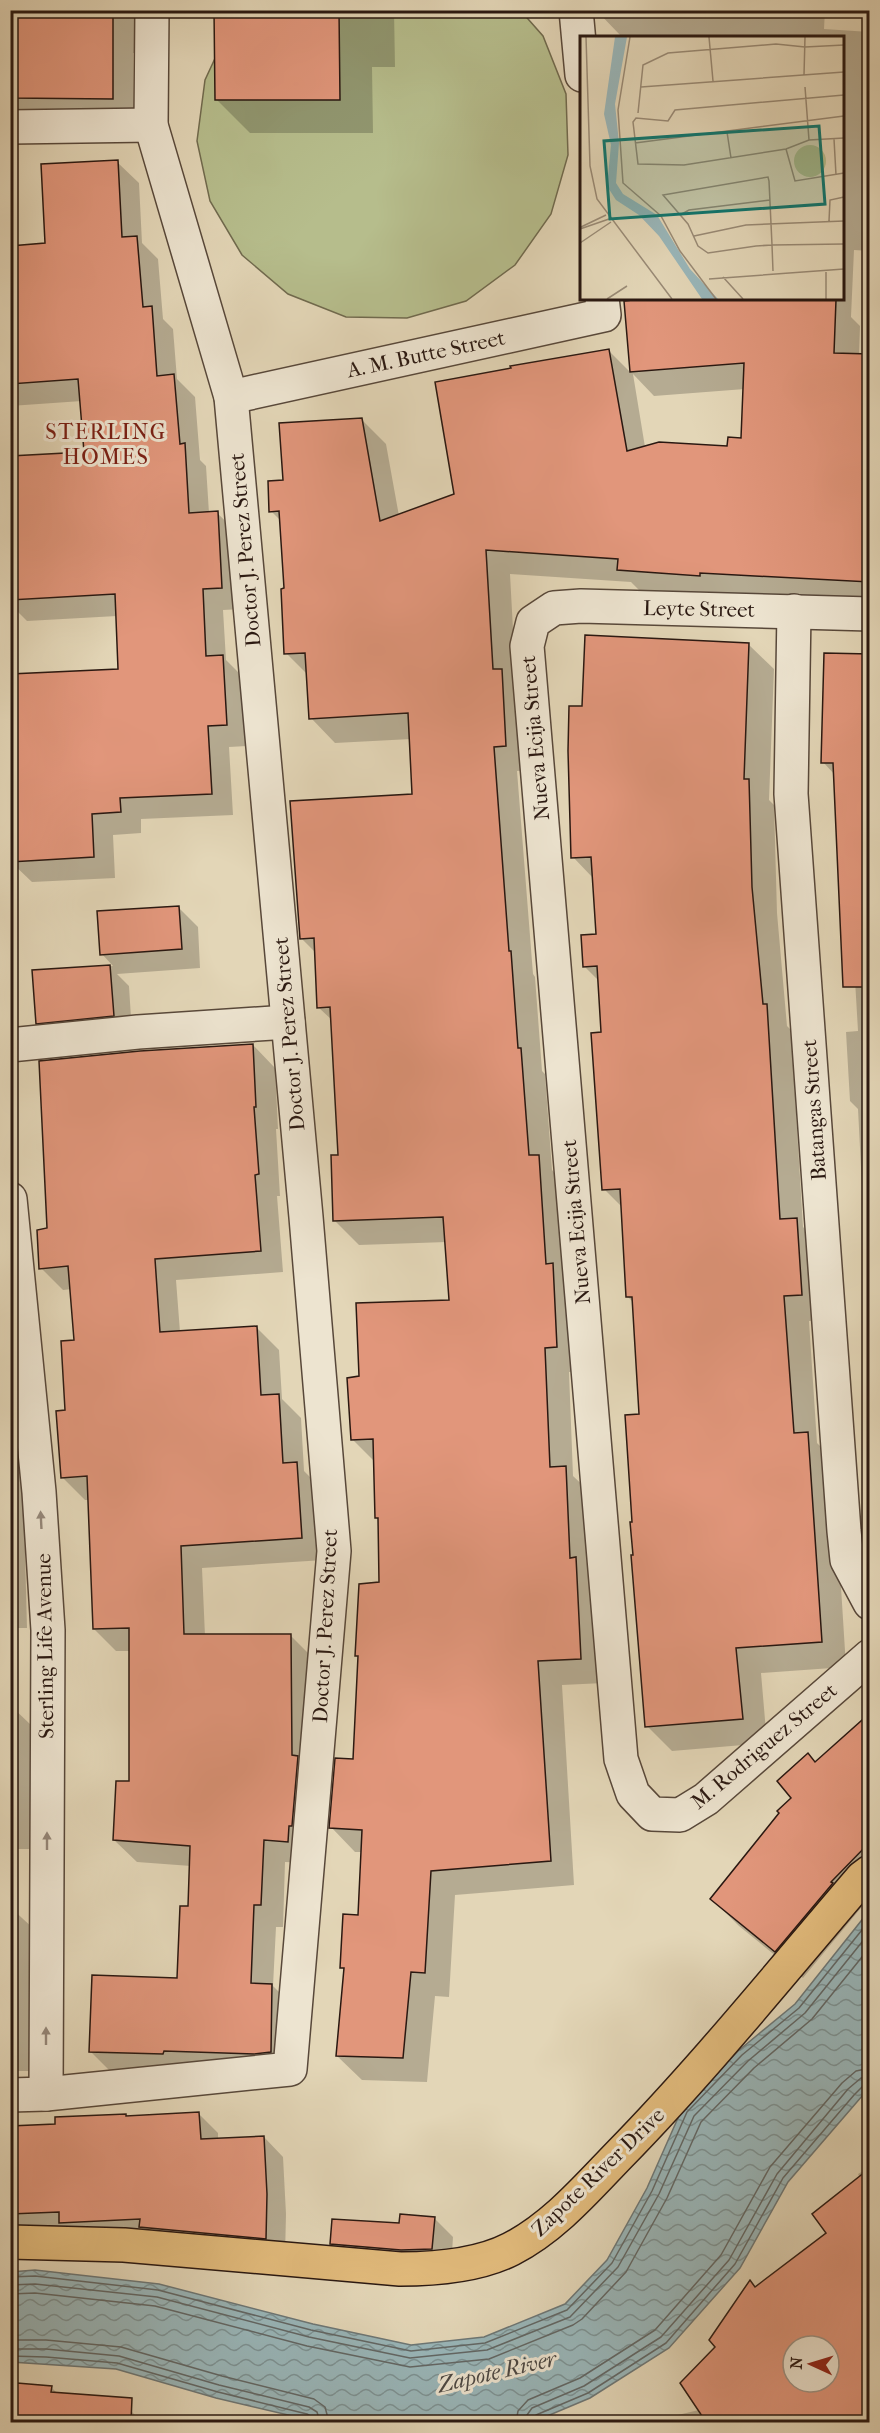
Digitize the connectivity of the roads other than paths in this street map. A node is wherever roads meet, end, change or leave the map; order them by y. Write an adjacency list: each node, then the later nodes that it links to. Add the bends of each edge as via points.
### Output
1 (152, 10): 4 (street, Doctor J. Perez Street)
2 (576, 10): 3 (street)
3 (580, 53)
4 (151, 125): 5 (street); 7 (street, Doctor J. Perez Street)
5 (10, 128)
6 (602, 300): 7 (street, A. M. Butte Street, via 604,315)
7 (231, 397): 11 (street, Doctor J. Perez Street)
8 (794, 611): 9 (street, Leyte Street); 10 (street, Leyte Street, via 582,606 554,608); 14 (street, Batangas Street, via 791,795 844,1531 847,1560)
9 (870, 614)
10 (533, 622): 16 (street, Nueva Ecija Street, via 527,646 621,1759 633,1794)
11 (288, 1022): 12 (street); 18 (street, Doctor J. Perez Street, via 334,1551 290,2069)
12 (10, 1045)
13 (10, 1199): 18 (street, Sterling Life Avenue, one-way to 13, via 48,1630 39,1492)
14 (870, 1603)
15 (870, 1656): 16 (street, M. Rodriguez Street, via 706,1799 680,1815)
16 (652, 1814)
17 (870, 1872): 20 (main road, Zapote River Drive, via 669,2103 538,2234 510,2250 433,2269 400,2269 124,2245)
18 (46, 2094): 19 (street)
19 (10, 2095)
20 (10, 2242)

